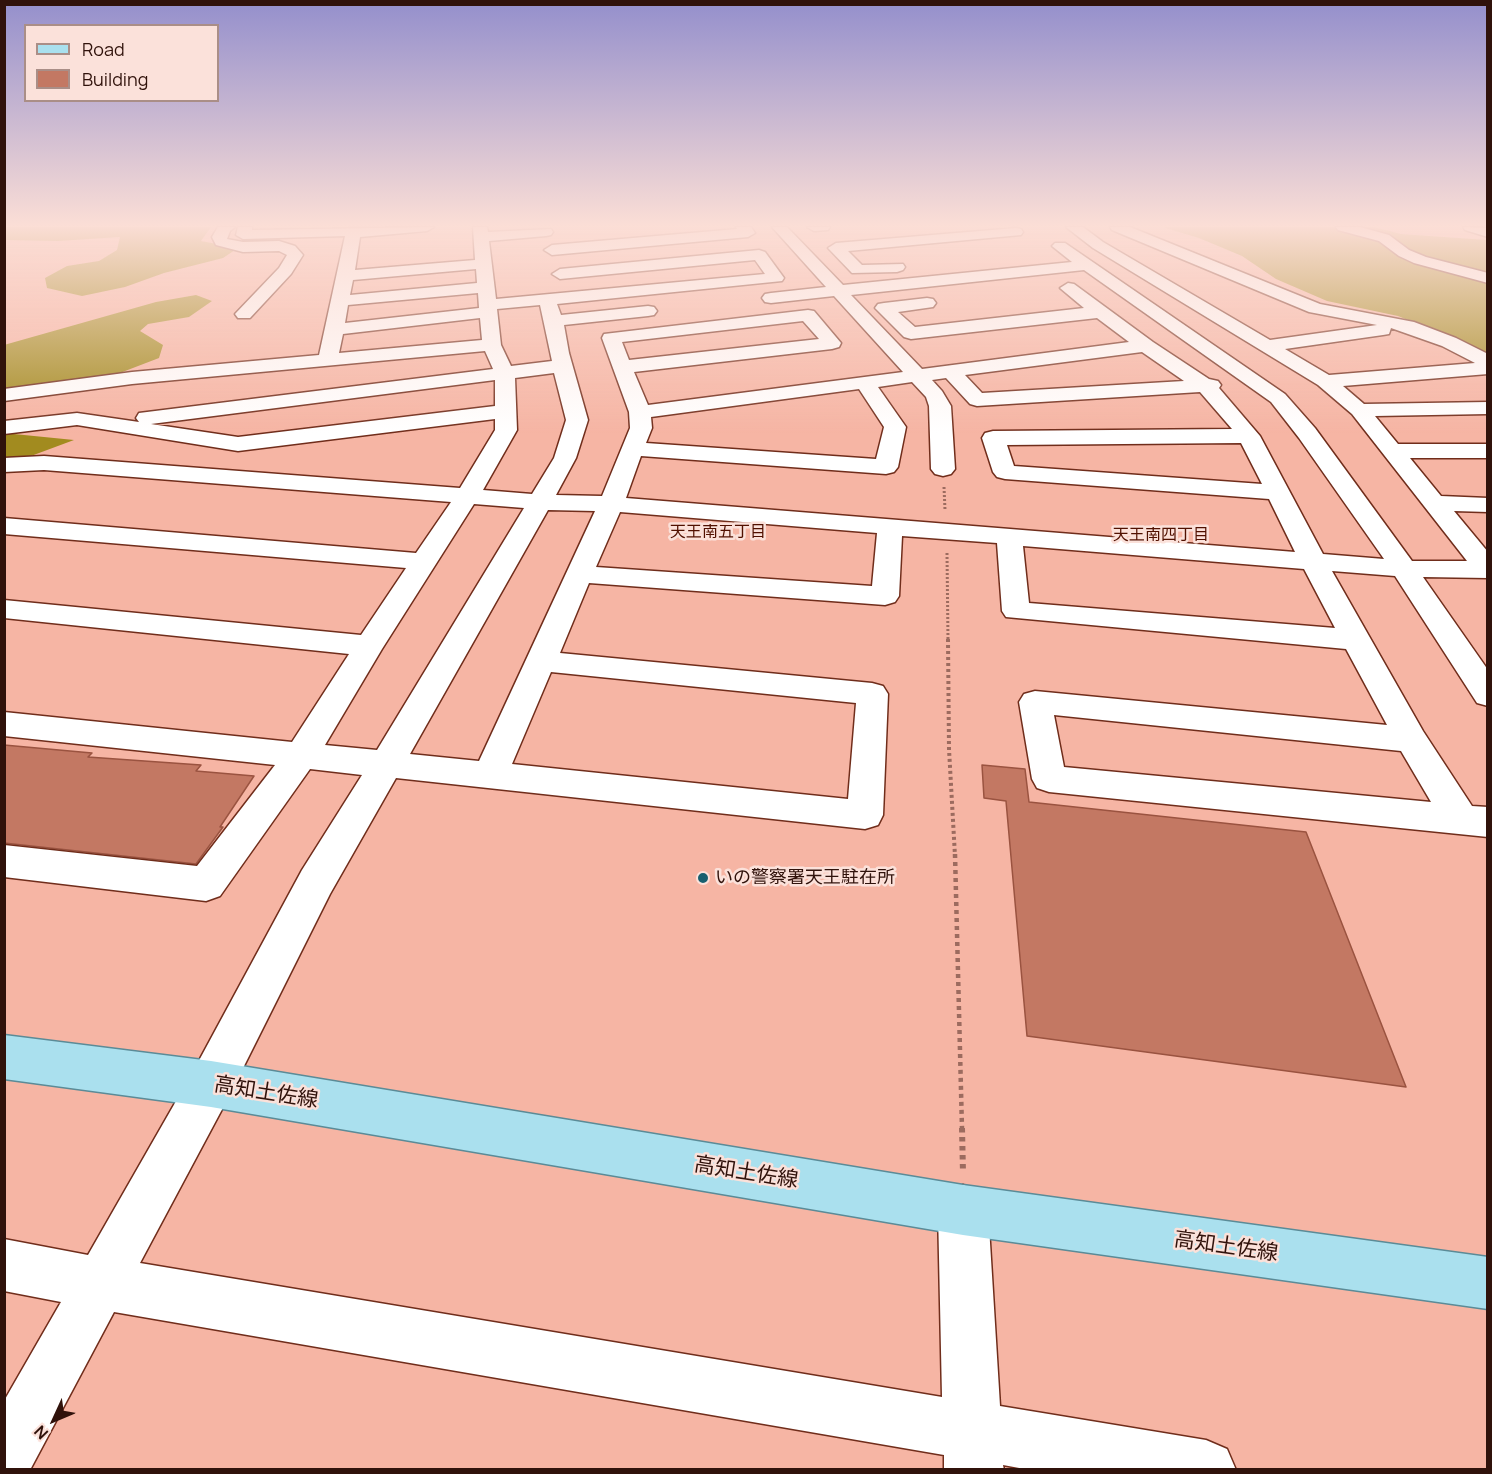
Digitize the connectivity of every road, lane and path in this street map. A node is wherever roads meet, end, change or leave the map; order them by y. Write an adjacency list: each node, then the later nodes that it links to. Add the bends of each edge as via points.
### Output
1 (261, 296): 22 (street)
2 (342, 296): 15 (street)
3 (395, 296): 15 (street)
4 (487, 296): 18 (street)
5 (580, 296): 12 (street)
6 (794, 296): 14 (street)
7 (843, 296): 38 (street)
8 (1078, 296): 21 (street)
9 (1132, 296): 40 (street)
10 (1183, 296): 24 (street)
11 (1286, 296): 17 (street)
12 (567, 297): 13 (street)
13 (547, 299): 18 (street); 25 (street)
14 (755, 300)
15 (341, 301): 27 (street)
16 (942, 302): 21 (street, via 884,308 911,333)
17 (1309, 305): 20 (street); 26 (street)
18 (488, 309): 27 (street); 28 (street)
19 (661, 310): 25 (street)
20 (1275, 310)
21 (1100, 312): 29 (street)
22 (244, 314)
23 (1242, 315): 24 (street)
24 (1220, 318): 30 (street)
25 (554, 321): 33 (street)
26 (1408, 326): 30 (street); 32 (street)
27 (336, 329): 31 (street)
28 (492, 345): 31 (street); 37 (street)
29 (1146, 346): 36 (street); 42 (street)
30 (1266, 346): 39 (street)
31 (328, 360): 43 (street, via 132,378)
32 (1488, 362)
33 (562, 366): 37 (street); 58 (street, via 577,420 566,458)
34 (623, 367): 34 (street, via 751,353 832,343 808,315 611,338); 47 (street)
35 (1488, 368): 39 (street)
36 (950, 371): 38 (street); 42 (street, via 977,400)
37 (505, 374): 46 (street); 48 (street)
38 (917, 375): 41 (street); 55 (street, via 940,406)
39 (1316, 376): 40 (street); 45 (street)
40 (1250, 379): 42 (street); 68 (street, via 1278,398 1307,433)
41 (864, 381): 47 (street); 51 (street, via 895,427 886,467)
42 (1206, 386): 50 (street)
43 (4, 395)
44 (1488, 408): 45 (street)
45 (1359, 410): 52 (street)
46 (505, 411): 48 (street, via 238,444); 57 (street, via 506,430)
47 (640, 412): 51 (street, via 641,428)
48 (106, 423): 49 (street, via 77,419)
49 (4, 428)
50 (1249, 436): 56 (street); 56 (street, via 993,438 1005,472)
51 (633, 448): 60 (street)
52 (1394, 451): 53 (street); 59 (street)
53 (1488, 451)
54 (4, 465): 57 (street, via 44,463)
55 (943, 469): 64 (path)
56 (1280, 493): 66 (street)
57 (468, 495): 58 (street); 67 (street)
58 (539, 502): 60 (street); 79 (street)
59 (1432, 503): 61 (street); 69 (street)
60 (611, 504): 63 (street); 70 (street)
61 (1488, 505)
62 (4, 526): 67 (street)
63 (890, 529): 64 (street); 70 (street, via 885,596)
64 (947, 534): 65 (street); 85 (path, via 949,749)
65 (1008, 538): 66 (street); 72 (street, via 1016,611)
66 (1313, 561): 68 (street); 72 (street)
67 (424, 562): 73 (street)
68 (1404, 569): 69 (street); 75 (street)
69 (1487, 569)
70 (580, 574): 74 (street)
71 (4, 609): 73 (street)
72 (1357, 640): 77 (street)
73 (369, 646): 78 (street)
74 (541, 661): 80 (street); 80 (street, via 872,694 865,815)
75 (1488, 695)
76 (4, 724): 78 (street)
77 (1411, 740): 81 (street); 81 (street, via 1035,702 1049,779)
78 (301, 756): 79 (street); 82 (street, via 206,884)
79 (386, 766): 80 (street); 84 (street, via 316,882)
80 (490, 775)
81 (1475, 821)
82 (4, 861)
83 (4, 1058): 84 (main road, 高知土佐線)
84 (211, 1084): 85 (main road, 高知土佐線); 87 (street)
85 (963, 1210): 88 (main road, 高知土佐線); 89 (street)
86 (4, 1265): 87 (street)
87 (99, 1283): 89 (street); 90 (street)
88 (1488, 1283)
89 (974, 1449): 91 (street)
90 (4, 1458)
91 (1206, 1470)

